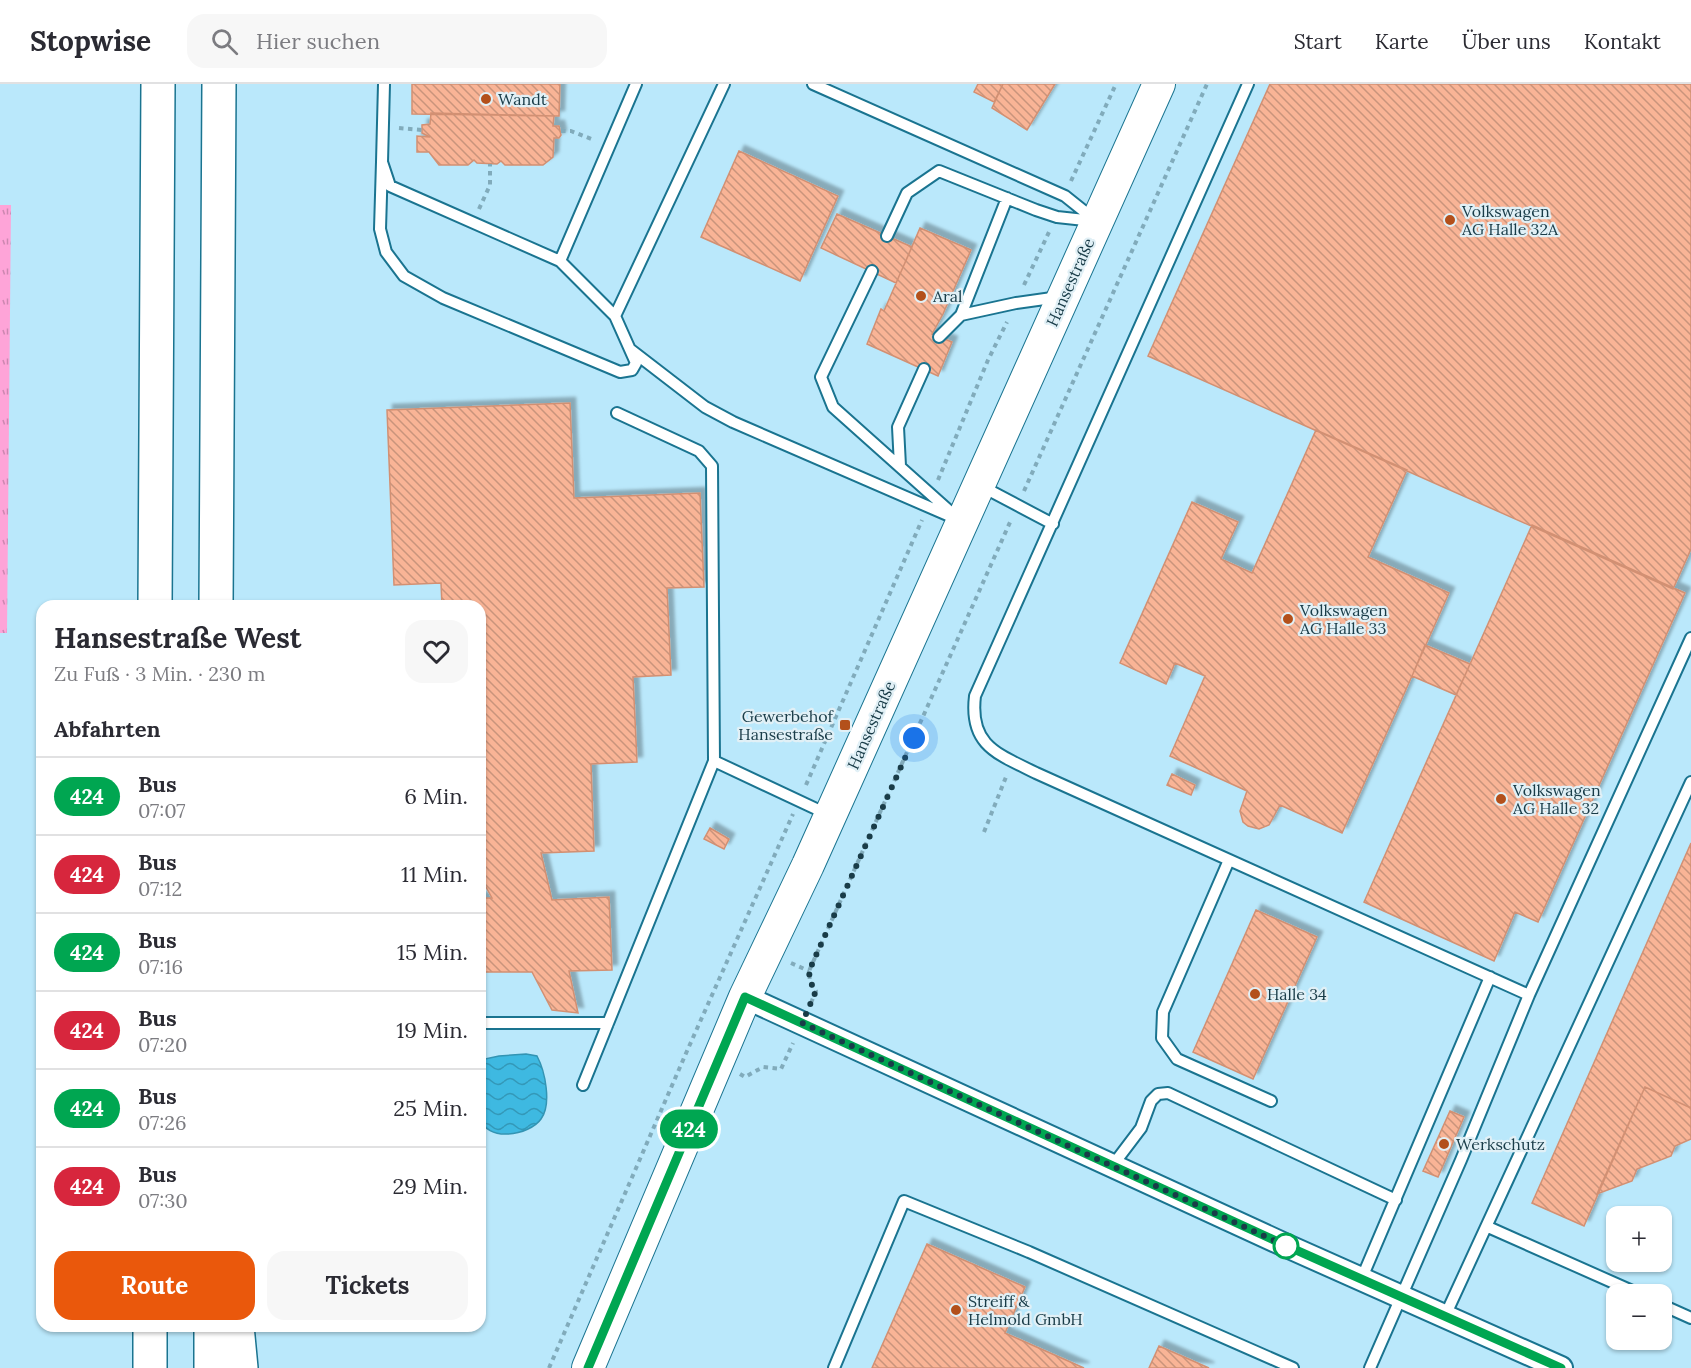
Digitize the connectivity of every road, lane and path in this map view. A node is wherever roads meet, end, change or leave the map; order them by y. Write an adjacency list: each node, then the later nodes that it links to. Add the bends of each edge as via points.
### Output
1 (158, 84): 40 (highway)
2 (219, 84): 41 (highway)
3 (384, 84): 11 (lane)
4 (636, 84): 23 (lane)
5 (724, 84): 28 (lane)
6 (813, 84): 17 (lane)
7 (1116, 84): 17 (path)
8 (1159, 84): 21 (main road, Hansestraße)
9 (1207, 84): 36 (path)
10 (1248, 84): 39 (lane)
11 (383, 128): 12 (path); 15 (lane)
12 (422, 130)
13 (561, 131): 14 (path)
14 (579, 134)
15 (382, 162): 20 (lane, via 390,186); 30 (lane, via 380,229 386,252 404,276 443,298 620,372 632,370 636,363)
16 (490, 164): 20 (path, via 490,185)
17 (1065, 196): 21 (lane)
18 (1007, 198): 19 (lane); 22 (lane, via 939,171 907,193); 27 (lane)
19 (1057, 217): 21 (lane); 26 (path)
20 (473, 222): 23 (lane)
21 (1097, 222): 25 (main road, Hansestraße)
22 (887, 237)
23 (560, 261): 28 (lane)
24 (872, 271): 33 (lane, via 821,377 834,407)
25 (1063, 297): 26 (lane); 34 (main road, Hansestraße)
26 (1016, 303): 27 (lane); 35 (path)
27 (961, 315): 29 (lane)
28 (615, 316): 30 (lane)
29 (939, 336)
30 (631, 350): 37 (lane, via 705,406 733,422)
31 (924, 369): 33 (lane, via 898,427)
32 (617, 413): 43 (lane, via 699,451 712,466)
33 (900, 466): 35 (lane)
34 (978, 485): 36 (lane); 38 (main road, Hansestraße)
35 (931, 495): 38 (lane)
36 (1018, 506): 39 (lane); 55 (path, via 809,971 816,991)
37 (927, 507): 38 (lane); 46 (path)
38 (962, 522): 47 (main road, Hansestraße)
39 (1053, 524): 44 (lane, via 975,696 976,728 985,742)
40 (155, 600)
41 (216, 600)
42 (1691, 638): 51 (lane)
43 (714, 761): 46 (lane); 54 (lane)
44 (1012, 762): 48 (path); 49 (lane)
45 (1691, 782): 62 (lane)
46 (799, 801): 47 (lane); 56 (path)
47 (830, 815): 52 (main road, Hansestraße)
48 (984, 832)
49 (1229, 860): 50 (lane); 59 (lane, via 1162,1012 1162,1038 1177,1059)
50 (1490, 977): 51 (lane); 61 (lane)
51 (1529, 995): 65 (lane)
52 (745, 997): 55 (street); 57 (main road, Hansestraße)
53 (486, 1023): 54 (lane)
54 (608, 1023): 58 (lane)
55 (802, 1023): 57 (path, via 781,1069 763,1067 745,1077); 60 (street)
56 (687, 1051): 57 (path); 75 (path)
57 (717, 1065): 76 (main road, Hansestraße)
58 (584, 1085)
59 (1271, 1101)
60 (1113, 1165): 61 (lane, via 1140,1128 1151,1101 1158,1094 1168,1093); 63 (street)
61 (1396, 1200): 63 (lane)
62 (1488, 1227): 64 (lane); 67 (lane)
63 (1361, 1280): 65 (street)
64 (1616, 1284)
65 (1401, 1297): 67 (street); 79 (lane)
66 (1672, 1309): 68 (lane)
67 (1445, 1316): 80 (street)
68 (1691, 1317)
69 (150, 1332): 72 (highway)
70 (211, 1332): 73 (highway)
71 (238, 1332): 74 (highway)
72 (150, 1368)
73 (211, 1368)
74 (241, 1368)
75 (549, 1368)
76 (588, 1368)
77 (834, 1368): 78 (lane, via 904,1201)
78 (1293, 1368)
79 (1370, 1368)
80 (1562, 1368)

